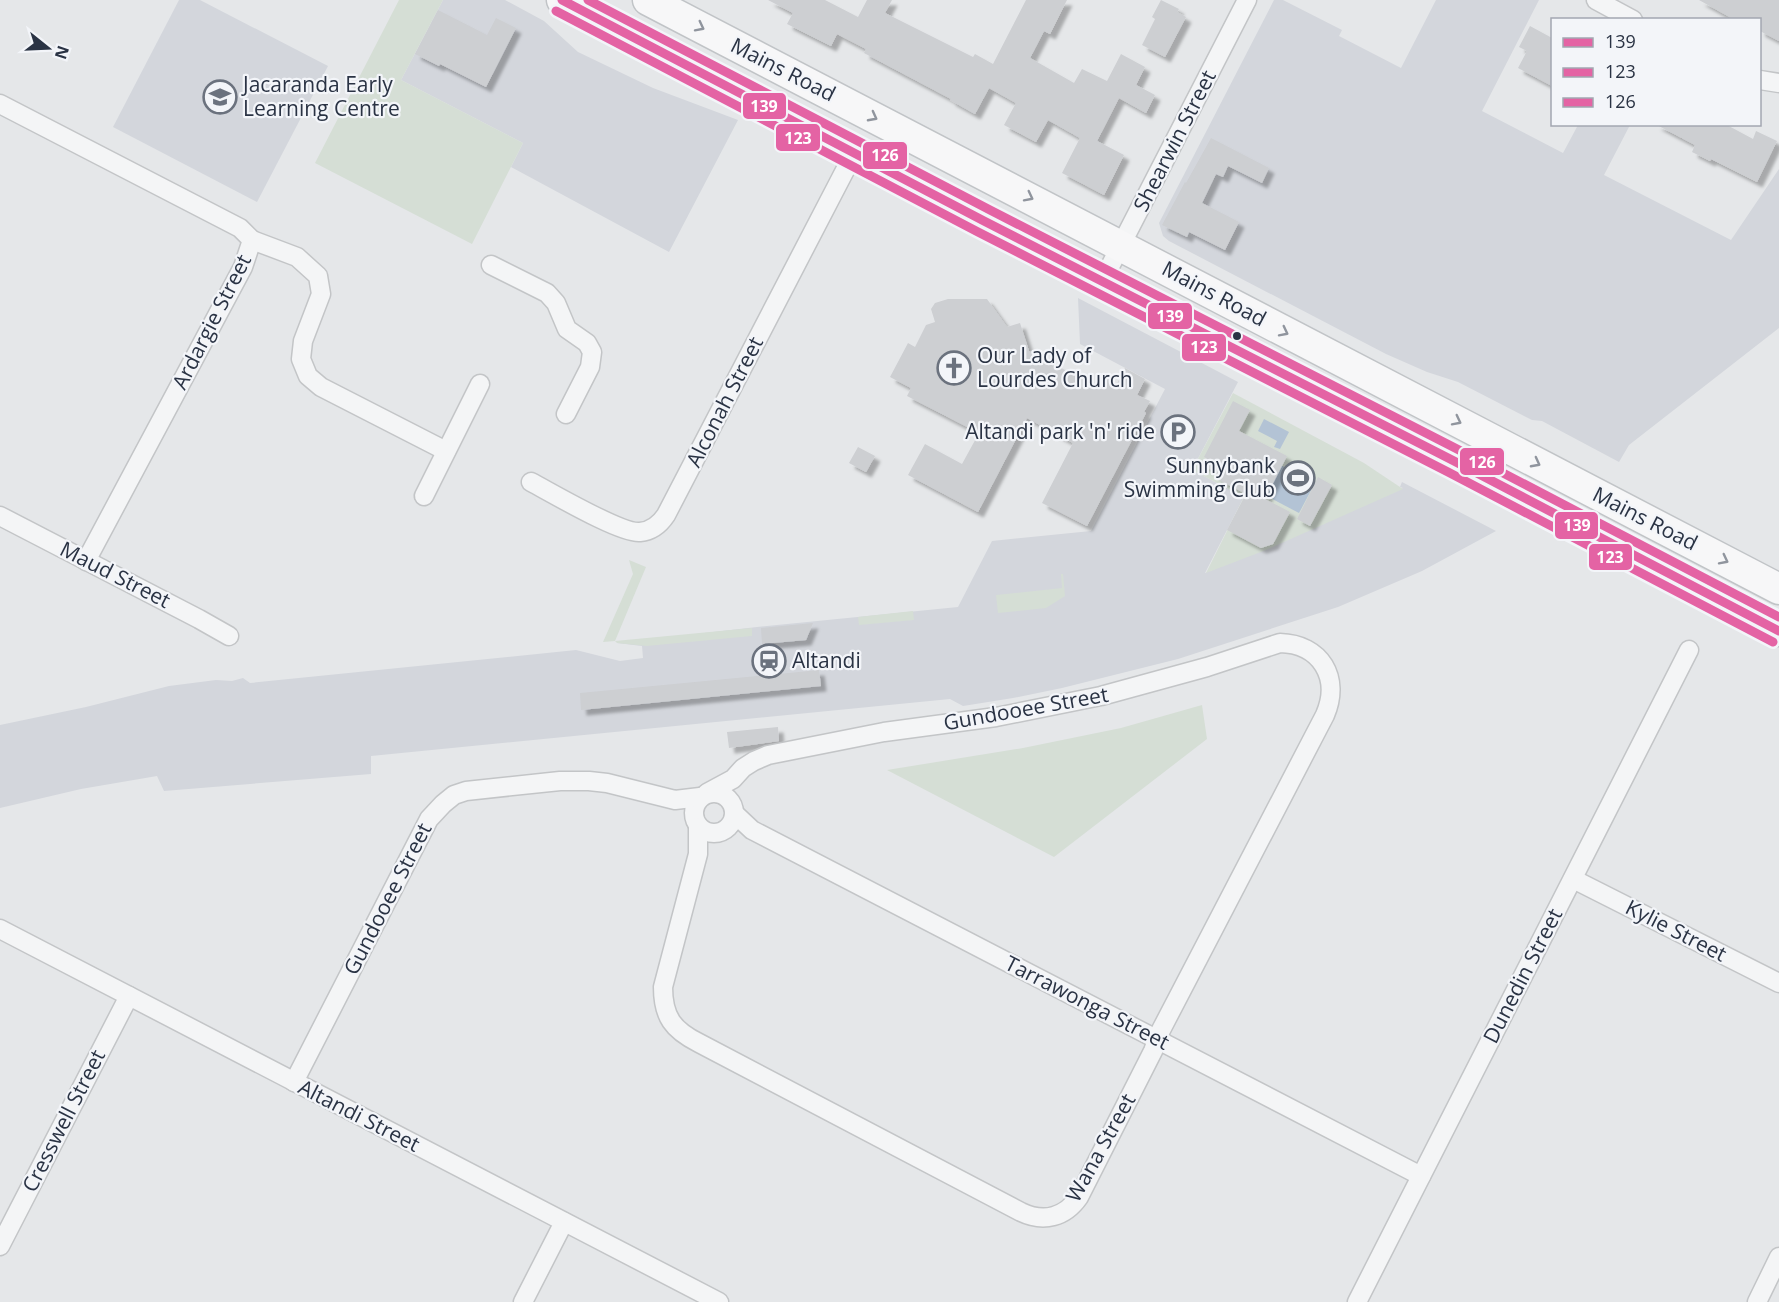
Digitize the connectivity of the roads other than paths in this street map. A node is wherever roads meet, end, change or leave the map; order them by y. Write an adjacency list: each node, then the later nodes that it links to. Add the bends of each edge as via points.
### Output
1 (562, 0): 9 (main road, Mains Road)
2 (648, 0): 11 (main road, Mains Road, one-way to 11)
3 (1247, 0): 11 (street, Shearwin Street)
4 (1596, 0): 5 (street)
5 (1630, 18)
6 (1761, 80): 7 (street)
7 (1779, 83)
8 (0, 104): 10 (street, Ardargie Street, via 240,228)
9 (854, 153): 13 (main road, Mains Road); 17 (street, Alconah Street, via 662,522 640,532 623,530)
10 (252, 240): 16 (street, via 297,257 318,276 321,294 303,341 301,359 308,376 321,387); 20 (street, Ardargie Street, via 243,267)
11 (1121, 245): 13 (street, Shearwin Street); 21 (main road, Mains Road, one-way to 21)
12 (491, 265): 15 (street, via 547,293 556,303 567,329 587,343 590,367)
13 (1102, 282): 22 (main road, Mains Road)
14 (480, 384): 16 (street)
15 (566, 414)
16 (446, 451): 18 (street)
17 (531, 482)
18 (424, 496)
19 (0, 516): 20 (street, Maud Street)
20 (86, 561): 23 (street, Maud Street)
21 (1779, 589)
22 (1779, 631)
23 (229, 636)
24 (1689, 650): 30 (street, Dunedin Street)
25 (1319, 658): 26 (street, Gundooee Street, via 1300,646 1280,643 1101,696 768,755 743,768); 34 (street, Wana Street, via 1330,680 1328,709)
26 (733, 779): 27 (street, Gundooee Street); 29 (street)
27 (704, 795): 28 (street, Gundooee Street); 29 (street, via 693,812); 29 (street, Tarrawonga Street, via 723,794)
28 (675, 800): 29 (street); 35 (street, Gundooee Street, via 607,783 575,780 479,788 454,795 429,819)
29 (716, 820): 34 (street, Tarrawonga Street, via 752,830); 34 (street, Wana Street, via 698,854 663,987 666,1010 676,1028 690,1039 1029,1215 1053,1217 1074,1204)
30 (1573, 879): 32 (street, Kylie Street); 36 (street, Dunedin Street)
31 (0, 930): 33 (street, Altandi Street)
32 (1779, 983)
33 (129, 996): 35 (street, Altandi Street); 37 (street, Cresswell Street)
34 (1158, 1040): 36 (street, Tarrawonga Street)
35 (294, 1082): 38 (street, Altandi Street)
36 (1421, 1176): 43 (street, Dunedin Street)
37 (8, 1212): 39 (street, Cresswell Street)
38 (564, 1222): 41 (street); 42 (street, Altandi Street)
39 (0, 1246)
40 (1779, 1257): 44 (street)
41 (523, 1302)
42 (719, 1302)
43 (1357, 1302)
44 (1757, 1302)

